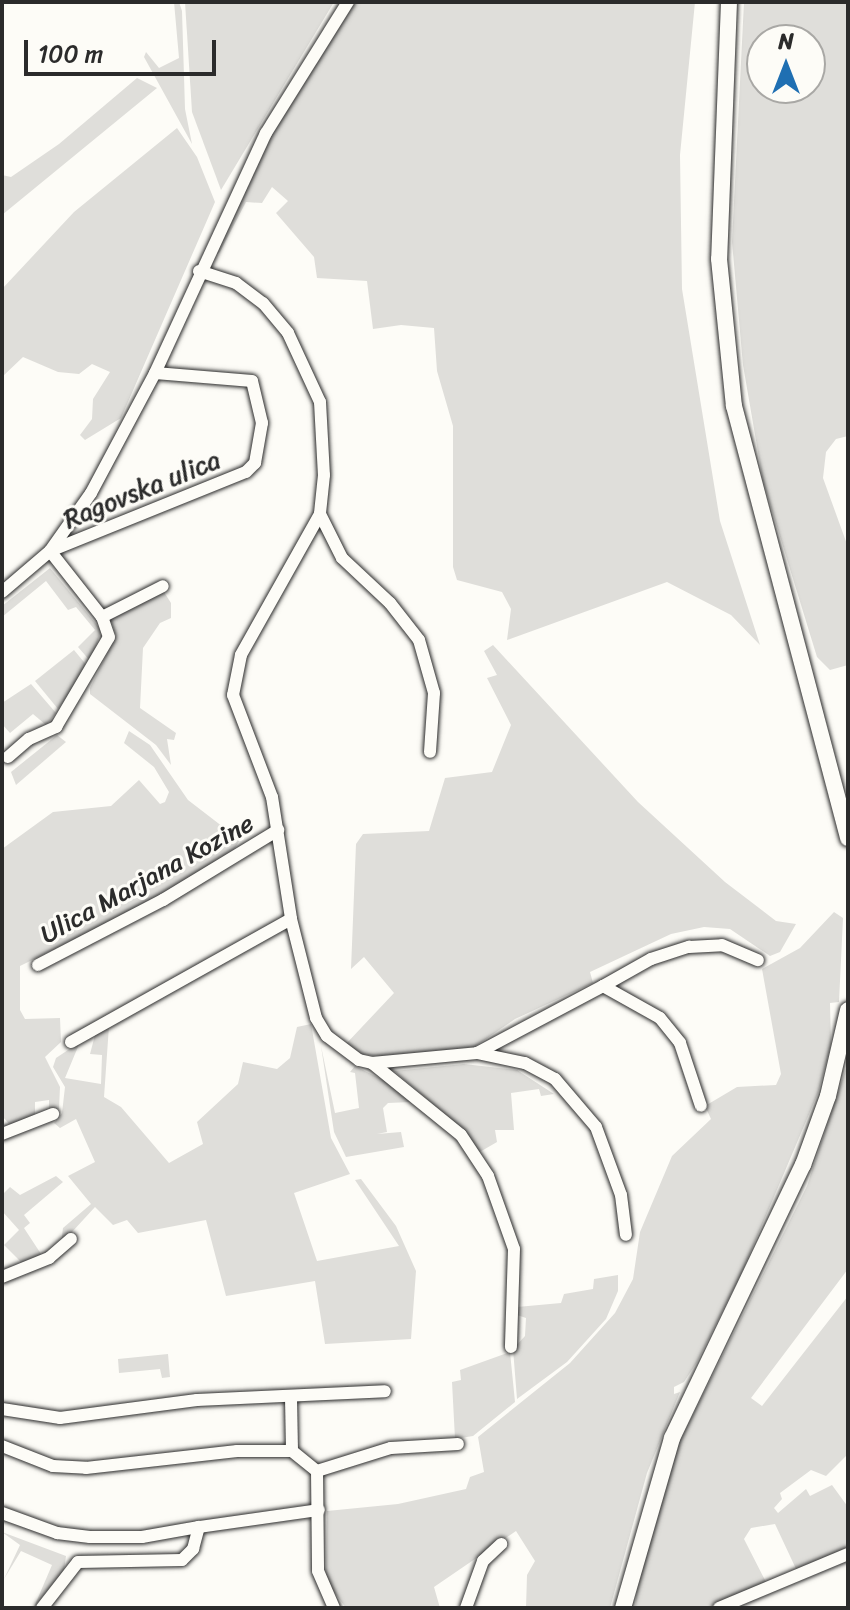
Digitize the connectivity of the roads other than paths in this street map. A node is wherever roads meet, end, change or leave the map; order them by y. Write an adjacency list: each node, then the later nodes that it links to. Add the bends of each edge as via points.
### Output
1 (348, 2): 3 (street, Ragovska ulica, via 266,133)
2 (729, 2): 13 (main road, via 719,230 734,406)
3 (199, 271): 4 (street, Ragovska ulica); 5 (street, Ulica Marjana Kozine, via 236,283 263,303 288,333 310,376 324,438)
4 (155, 373): 6 (street, Ragovska ulica, via 91,493); 6 (street, Ragovska ulica, via 252,381 262,423 255,463 246,472)
5 (320, 514): 10 (street, via 342,558 390,603 419,640 434,693); 12 (street, Ulica Marjana Kozine, via 241,655 234,679 236,710 272,797)
6 (50, 551): 8 (street, Ragovska ulica); 9 (street, Ragovska ulica)
7 (163, 586): 9 (street)
8 (2, 592)
9 (102, 617): 11 (street, via 109,637 81,691 56,727 29,739)
10 (430, 752)
11 (8, 757)
12 (278, 830): 14 (street, Ulica Marjana Kozine); 16 (street, Ulica Marjana Kozine, via 163,900)
13 (848, 838)
14 (291, 919): 19 (street); 21 (street, Ulica Marjana Kozine, via 316,1018 345,1053)
15 (758, 960): 17 (street, via 722,945 689,947 651,959)
16 (38, 965)
17 (603, 986): 20 (street); 23 (street, via 660,1018 680,1043)
18 (848, 1010): 44 (main road, via 828,1096 803,1165 672,1438)
19 (71, 1042)
20 (477, 1053): 21 (street); 25 (street, via 525,1063 555,1079 578,1100 607,1151)
21 (372, 1063): 28 (street, Ulica Marjana Kozine, via 461,1135 488,1176 514,1249)
22 (39, 1104): 24 (street, via 47,1116)
23 (701, 1106)
24 (2, 1134)
25 (626, 1235)
26 (71, 1239): 27 (street, via 49,1258)
27 (2, 1277)
28 (511, 1347)
29 (385, 1391): 30 (street)
30 (291, 1398): 31 (street, via 197,1400 60,1418); 34 (street)
31 (2, 1409)
32 (458, 1444): 35 (street, via 391,1448)
33 (2, 1446): 34 (street, via 53,1466 86,1468 237,1451)
34 (292, 1451): 35 (street)
35 (317, 1471): 36 (street)
36 (319, 1510): 38 (street); 42 (street, via 318,1571)
37 (2, 1513): 38 (street, via 57,1533 90,1537 142,1537)
38 (199, 1527): 41 (street, via 193,1549 182,1560 94,1559 75,1564)
39 (501, 1544): 43 (street, via 479,1569)
40 (848, 1554): 45 (street)
41 (42, 1608)
42 (334, 1608)
43 (466, 1608)
44 (623, 1608)
45 (719, 1608)

